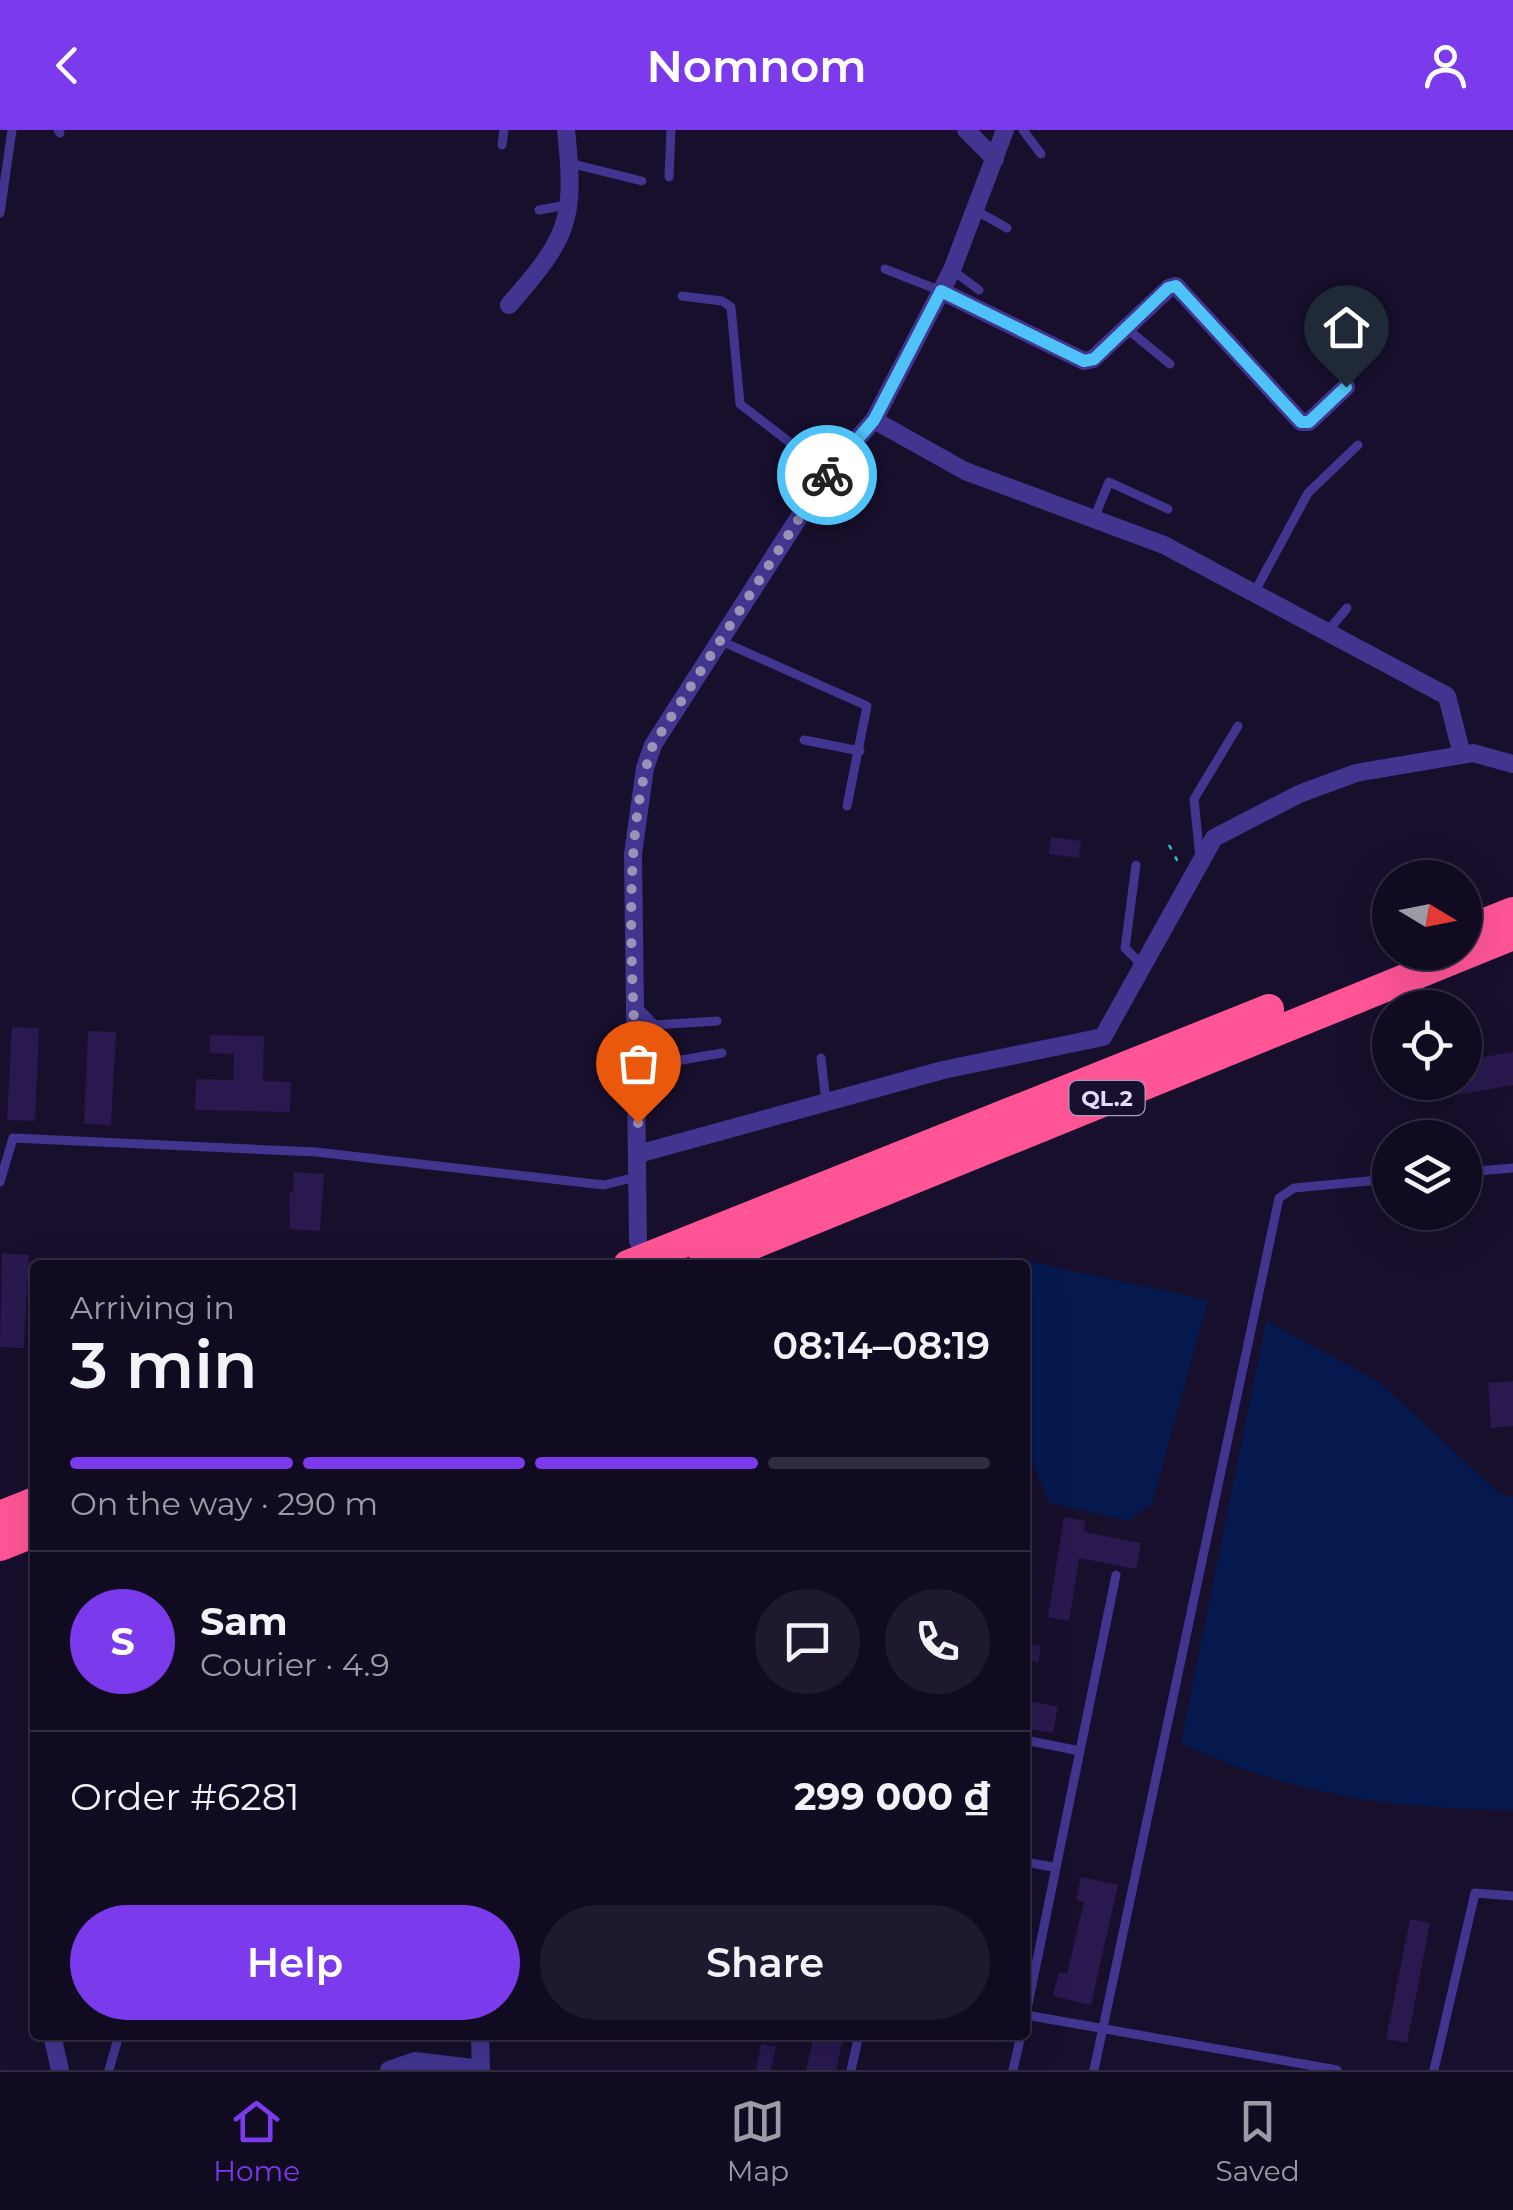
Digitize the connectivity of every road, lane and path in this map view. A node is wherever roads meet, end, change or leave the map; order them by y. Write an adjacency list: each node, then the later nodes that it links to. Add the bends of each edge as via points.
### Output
1 (12, 130): 17 (lane)
2 (504, 130): 8 (lane)
3 (566, 130): 11 (street)
4 (671, 130): 12 (lane)
5 (966, 130): 10 (street)
6 (1005, 130): 10 (street)
7 (1023, 130): 9 (lane)
8 (502, 145)
9 (1040, 154)
10 (995, 159): 16 (street)
11 (569, 162): 13 (lane); 14 (street)
12 (669, 177)
13 (642, 181)
14 (567, 205): 15 (lane); 24 (street, via 555,253)
15 (539, 210)
16 (976, 210): 18 (lane); 20 (street)
17 (0, 213)
18 (1008, 228)
19 (884, 269): 22 (lane)
20 (952, 270): 21 (lane); 22 (street)
21 (979, 290)
22 (941, 291): 25 (street, via 1084,361); 28 (street)
23 (682, 296): 31 (lane, via 731,307 740,404)
24 (509, 305)
25 (1126, 328): 26 (lane); 27 (street, via 1176,286 1301,422)
26 (1170, 364)
27 (1346, 387)
28 (874, 420): 30 (street); 34 (street, via 965,471)
29 (1358, 445): 35 (lane, via 1308,493)
30 (847, 451): 31 (street); 32 (path, via 872,473)
31 (828, 472): 38 (street)
32 (856, 502)
33 (1168, 509): 34 (lane, via 1109,482)
34 (1094, 516): 35 (street)
35 (1254, 593): 37 (street)
36 (1347, 608): 37 (lane)
37 (1327, 632): 42 (street, via 1447,696)
38 (719, 640): 41 (lane, via 867,706); 54 (street, via 645,768 633,854)
39 (1238, 726): 46 (lane, via 1194,799)
40 (804, 740): 41 (lane)
41 (860, 751): 44 (lane)
42 (1462, 755): 43 (street, via 1483,753); 46 (street, via 1327,782 1238,823 1214,838)
43 (1513, 764)
44 (848, 806)
45 (1169, 845): 48 (path)
46 (1200, 858): 48 (street)
47 (1136, 865): 52 (lane, via 1125,948)
48 (1188, 882): 52 (street)
49 (1513, 912): 50 (highway)
50 (1482, 924)
51 (1513, 936): 67 (highway, QL.2)
52 (1144, 967): 59 (street, via 1103,1037)
53 (1372, 967): 66 (highway, QL.2)
54 (636, 1005): 55 (lane, via 656,1025); 58 (street)
55 (717, 1021)
56 (722, 1053): 58 (lane, via 664,1063)
57 (821, 1058): 59 (lane)
58 (637, 1060): 60 (street)
59 (826, 1102): 60 (street)
60 (638, 1154): 63 (street)
61 (1513, 1168): 62 (lane)
62 (1482, 1171)
63 (636, 1177): 65 (lane, via 604,1185 316,1152 12,1138); 66 (street)
64 (1372, 1181): 80 (lane, via 1294,1188 1278,1198)
65 (0, 1182)
66 (633, 1253)
67 (714, 1260)
68 (30, 1504): 69 (highway)
69 (0, 1516)
70 (30, 1534): 71 (highway)
71 (0, 1546)
72 (1116, 1575): 74 (lane)
73 (1030, 1741): 74 (lane)
74 (1080, 1751): 76 (lane)
75 (1030, 1863): 76 (lane)
76 (1053, 1868): 78 (lane)
77 (1513, 1896): 94 (lane, via 1475,1892)
78 (1030, 1995)
79 (1030, 2018): 80 (lane)
80 (1102, 2029): 92 (lane); 93 (lane)
81 (53, 2040): 86 (street)
82 (118, 2040): 87 (lane)
83 (480, 2040): 89 (street)
84 (858, 2040): 90 (lane)
85 (1020, 2040): 91 (lane)
86 (60, 2070)
87 (109, 2070)
88 (389, 2070): 89 (street, via 415,2061)
89 (481, 2070)
90 (850, 2070)
91 (1013, 2070)
92 (1094, 2070)
93 (1337, 2070)
94 (1434, 2070)

